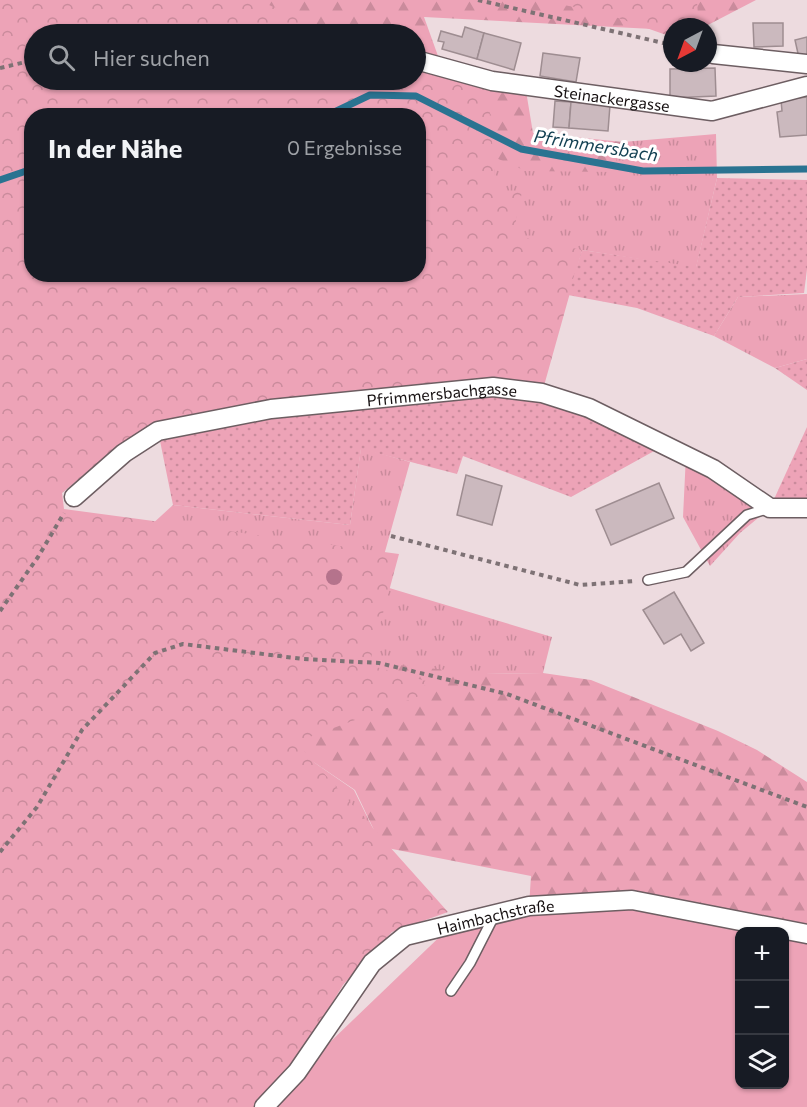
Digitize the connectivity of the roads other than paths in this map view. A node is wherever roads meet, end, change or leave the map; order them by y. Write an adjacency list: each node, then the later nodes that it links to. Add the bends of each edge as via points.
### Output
1 (717, 54): 3 (street)
2 (426, 63): 4 (street, Steinackergasse, via 492,81 712,111)
3 (807, 64)
4 (807, 86)
5 (74, 497): 6 (street, Pfrimmersbachgasse, via 116,459 158,431 271,409 493,387 542,393 590,408 712,469)
6 (770, 507): 7 (street); 8 (lane, via 747,515 686,572)
7 (807, 508)
8 (648, 580)
9 (495, 914): 10 (street, Haimbachstraße, via 529,906 632,900); 11 (lane); 12 (street, Haimbachstraße, via 405,936 372,963 297,1072)
10 (807, 934)
11 (451, 991)
12 (264, 1107)

